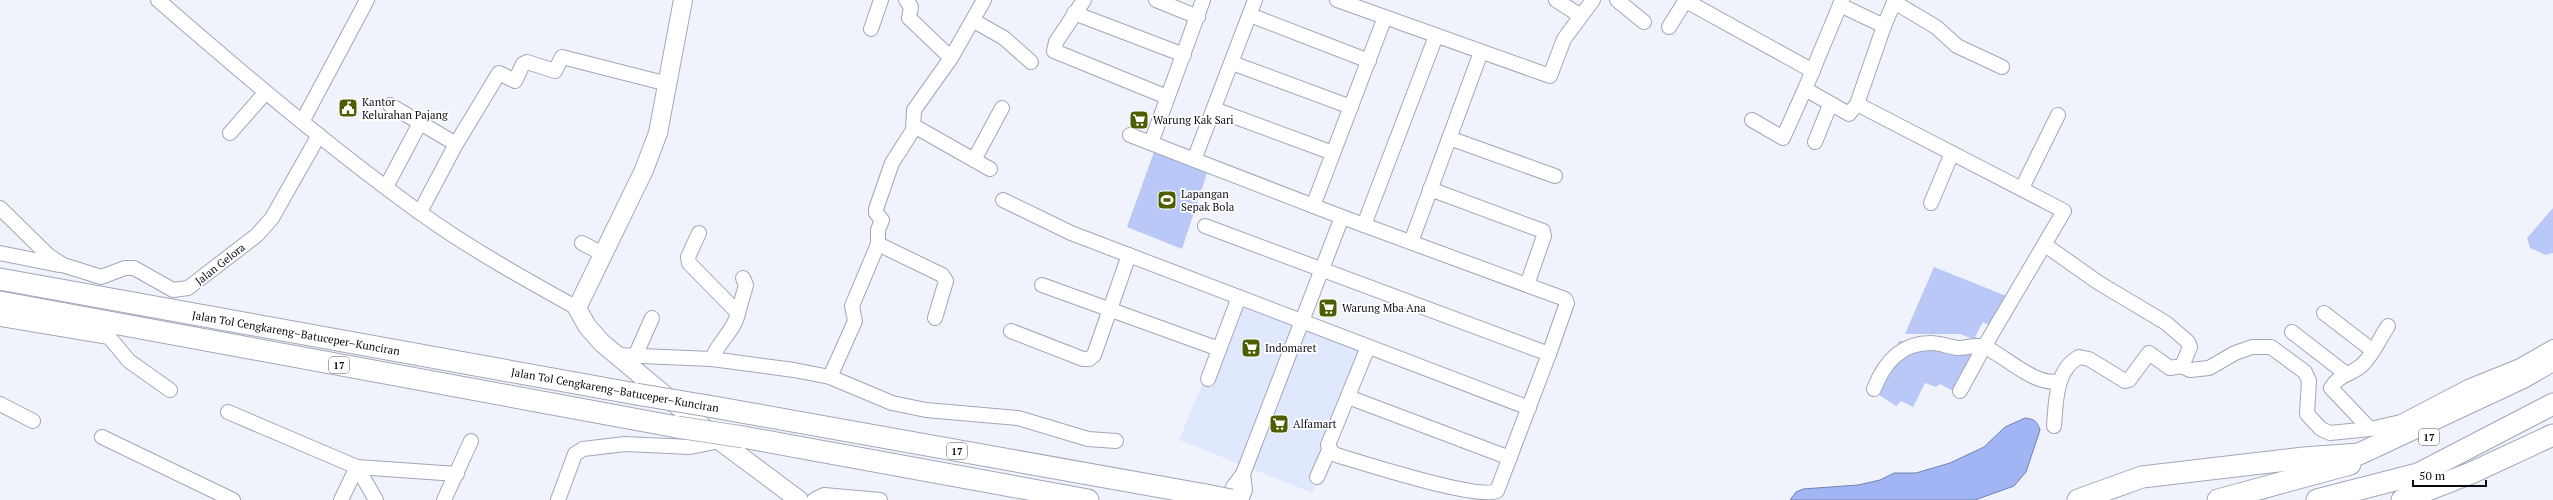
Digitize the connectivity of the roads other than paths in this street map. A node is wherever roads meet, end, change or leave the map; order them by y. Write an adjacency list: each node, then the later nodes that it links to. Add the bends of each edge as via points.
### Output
1 (158, 0): 38 (street)
2 (367, 0): 48 (street)
3 (683, 0): 36 (main road)
4 (880, 0): 26 (street)
5 (906, 0): 30 (street, via 911,7 909,18)
6 (984, 0): 22 (street)
7 (1084, 0): 17 (street)
8 (1156, 0): 20 (street)
9 (1203, 0): 20 (street)
10 (1255, 0): 18 (street)
11 (1337, 0): 21 (street)
12 (1556, 0): 19 (street)
13 (1593, 0): 19 (street)
14 (1616, 0): 23 (street)
15 (1895, 1): 24 (street); 34 (street, via 1936,27 1957,46)
16 (1841, 2): 24 (street); 35 (street)
17 (1074, 13): 29 (street); 39 (street, via 1053,49 1058,55)
18 (1250, 15): 31 (street); 33 (street)
19 (1581, 16): 28 (street, via 1564,39 1550,76)
20 (1198, 17): 29 (street)
21 (1385, 17): 27 (street); 31 (street)
22 (974, 21): 30 (street); 32 (street, via 1004,38)
23 (1644, 22)
24 (1884, 26): 40 (street)
25 (1669, 27): 35 (street, via 1684,3 1688,2)
26 (871, 29)
27 (1436, 36): 28 (street); 73 (street)
28 (1481, 52): 54 (street)
29 (1184, 55): 39 (street)
30 (951, 58): 50 (street, via 914,110)
31 (1369, 61): 43 (street)
32 (1031, 62)
33 (1232, 63): 43 (street); 45 (street)
34 (2002, 67)
35 (1813, 71): 37 (street)
36 (668, 84): 57 (street, via 562,57 555,71 525,62 515,81 502,74 498,75); 81 (main road, via 658,133 644,170)
37 (1805, 89): 42 (street); 47 (street, via 1783,138)
38 (265, 93): 48 (street); 51 (street)
39 (1167, 97): 56 (street)
40 (1857, 104): 42 (street, via 1849,114); 59 (street)
41 (390, 105): 49 (street)
42 (1830, 105): 55 (street)
43 (1351, 107): 58 (street)
44 (1002, 108): 60 (street)
45 (1214, 109): 58 (street); 61 (street)
46 (2058, 115): 65 (street)
47 (1752, 120)
48 (302, 122): 52 (street)
49 (420, 123): 57 (street); 64 (street)
50 (914, 126): 60 (street); 78 (street, via 892,163 879,197 876,213 882,220 878,230)
51 (230, 133)
52 (319, 135): 64 (street); 83 (street, Jalan Gelora, via 272,218 257,235 188,288 173,290 134,268 125,268 101,277)
53 (1130, 135): 56 (street)
54 (1449, 138): 63 (street); 66 (street)
55 (1815, 142)
56 (1151, 143): 61 (street)
57 (456, 144): 71 (street)
58 (1333, 153): 69 (street)
59 (1952, 153): 65 (street); 68 (street)
60 (974, 160): 62 (street)
61 (1194, 160): 69 (street)
62 (990, 169)
63 (1555, 176)
64 (386, 187): 71 (street)
65 (2022, 188): 79 (street, via 2064,211)
66 (1430, 189): 76 (street); 88 (street, via 1543,231 1544,236)
67 (1003, 200): 82 (street, via 1071,233)
68 (1931, 203)
69 (1313, 206): 72 (street)
70 (0, 208): 83 (street, Jalan Gelora, via 49,256)
71 (420, 212): 91 (street, via 516,274)
72 (1342, 217): 73 (street); 84 (street)
73 (1364, 225): 76 (street)
74 (1205, 226): 84 (street)
75 (699, 233): 93 (street, via 688,258 689,264)
76 (1410, 242): 88 (street)
77 (582, 243): 81 (street)
78 (878, 244): 96 (street, via 942,275 946,281); 115 (street, via 852,306 856,321)
79 (2045, 245): 103 (street); 112 (street, via 2099,283 2174,330 2190,347)
80 (0, 253): 83 (street)
81 (603, 254): 91 (main road)
82 (1129, 255): 89 (street); 92 (street)
83 (63, 265)
84 (1322, 270): 98 (street); 108 (street)
85 (743, 278): 93 (street, via 746,286)
86 (0, 279): 149 (highway, Jalan Tol Cengkareng–Batuceper–Kunciran / 17, bridge)
87 (1042, 284): 92 (street)
88 (1527, 285): 108 (street, via 1567,301)
89 (1238, 297): 98 (street); 105 (street)
90 (0, 302): 148 (highway, Jalan Tol Cengkareng–Batuceper–Kunciran / 17, bridge)
91 (577, 308): 109 (main road, via 587,326)
92 (1110, 310): 100 (street, via 1094,355 1089,359 1083,360); 105 (street)
93 (738, 313): 110 (street)
94 (2324, 313): 106 (street)
95 (652, 318): 107 (street)
96 (935, 318)
97 (0, 319): 119 (street, via 109,337 129,361)
98 (1302, 322): 102 (street); 138 (street)
99 (2388, 326): 106 (street)
100 (1011, 331)
101 (2292, 332): 113 (street)
102 (1368, 347): 121 (street); 124 (street)
103 (1984, 347): 117 (street, via 2029,374); 118 (street, via 1957,348 1932,343 1914,344 1893,357 1881,370); 120 (street)
104 (2553, 347): 128 (street, via 2520,366 2468,387 2401,422)
105 (1219, 349): 116 (street)
106 (2372, 350): 113 (street, via 2363,364)
107 (636, 354): 109 (street); 110 (street)
108 (1549, 354): 124 (street)
109 (617, 355): 132 (main road)
110 (712, 359): 115 (street)
111 (2553, 360): 151 (highway, via 2524,377 2359,454 2142,477)
112 (2182, 366): 117 (street, via 2170,368 2149,353 2129,380 2125,381 2089,359 2079,357 2072,360); 128 (street, via 2190,370 2209,368 2234,353 2252,347 2271,347 2305,372 2309,381 2307,414 2321,429 2330,433)
113 (2345, 373): 128 (street, via 2336,379 2331,388)
114 (2553, 376): 152 (highway, 17, via 2407,448)
115 (830, 377): 133 (street, via 892,403 926,410 1018,418 1088,438)
116 (1208, 379)
117 (2059, 381): 127 (street)
118 (1874, 389)
119 (170, 390)
120 (1960, 391)
121 (1348, 397): 134 (street, via 1328,445); 135 (street)
122 (0, 404): 126 (street)
123 (2553, 404): 153 (highway, 17, via 2418,474)
124 (1529, 408): 135 (street)
125 (228, 412): 136 (street)
126 (33, 421)
127 (2054, 426)
128 (2370, 429)
129 (2553, 435): 154 (highway, via 2471,473)
130 (102, 436): 140 (street)
131 (471, 441): 137 (street)
132 (720, 441): 144 (street, via 690,447 625,444 583,449 575,454); 145 (main road)
133 (1116, 441)
134 (1329, 450): 135 (street, via 1418,482 1485,495 1497,491); 139 (street)
135 (1510, 458)
136 (357, 467): 137 (street); 141 (street); 142 (street)
137 (457, 474): 143 (street)
138 (1243, 474): 149 (street, via 1233,487); 150 (street, via 1245,490)
139 (1317, 477)
140 (233, 500)
141 (341, 500)
142 (376, 500)
143 (444, 500)
144 (558, 500)
145 (799, 500)
146 (814, 500): 147 (street, via 824,495)
147 (880, 500)
148 (1088, 500)
149 (1230, 500)
150 (1241, 500)
151 (2078, 500)
152 (2218, 500)
153 (2317, 500)
154 (2402, 500)

